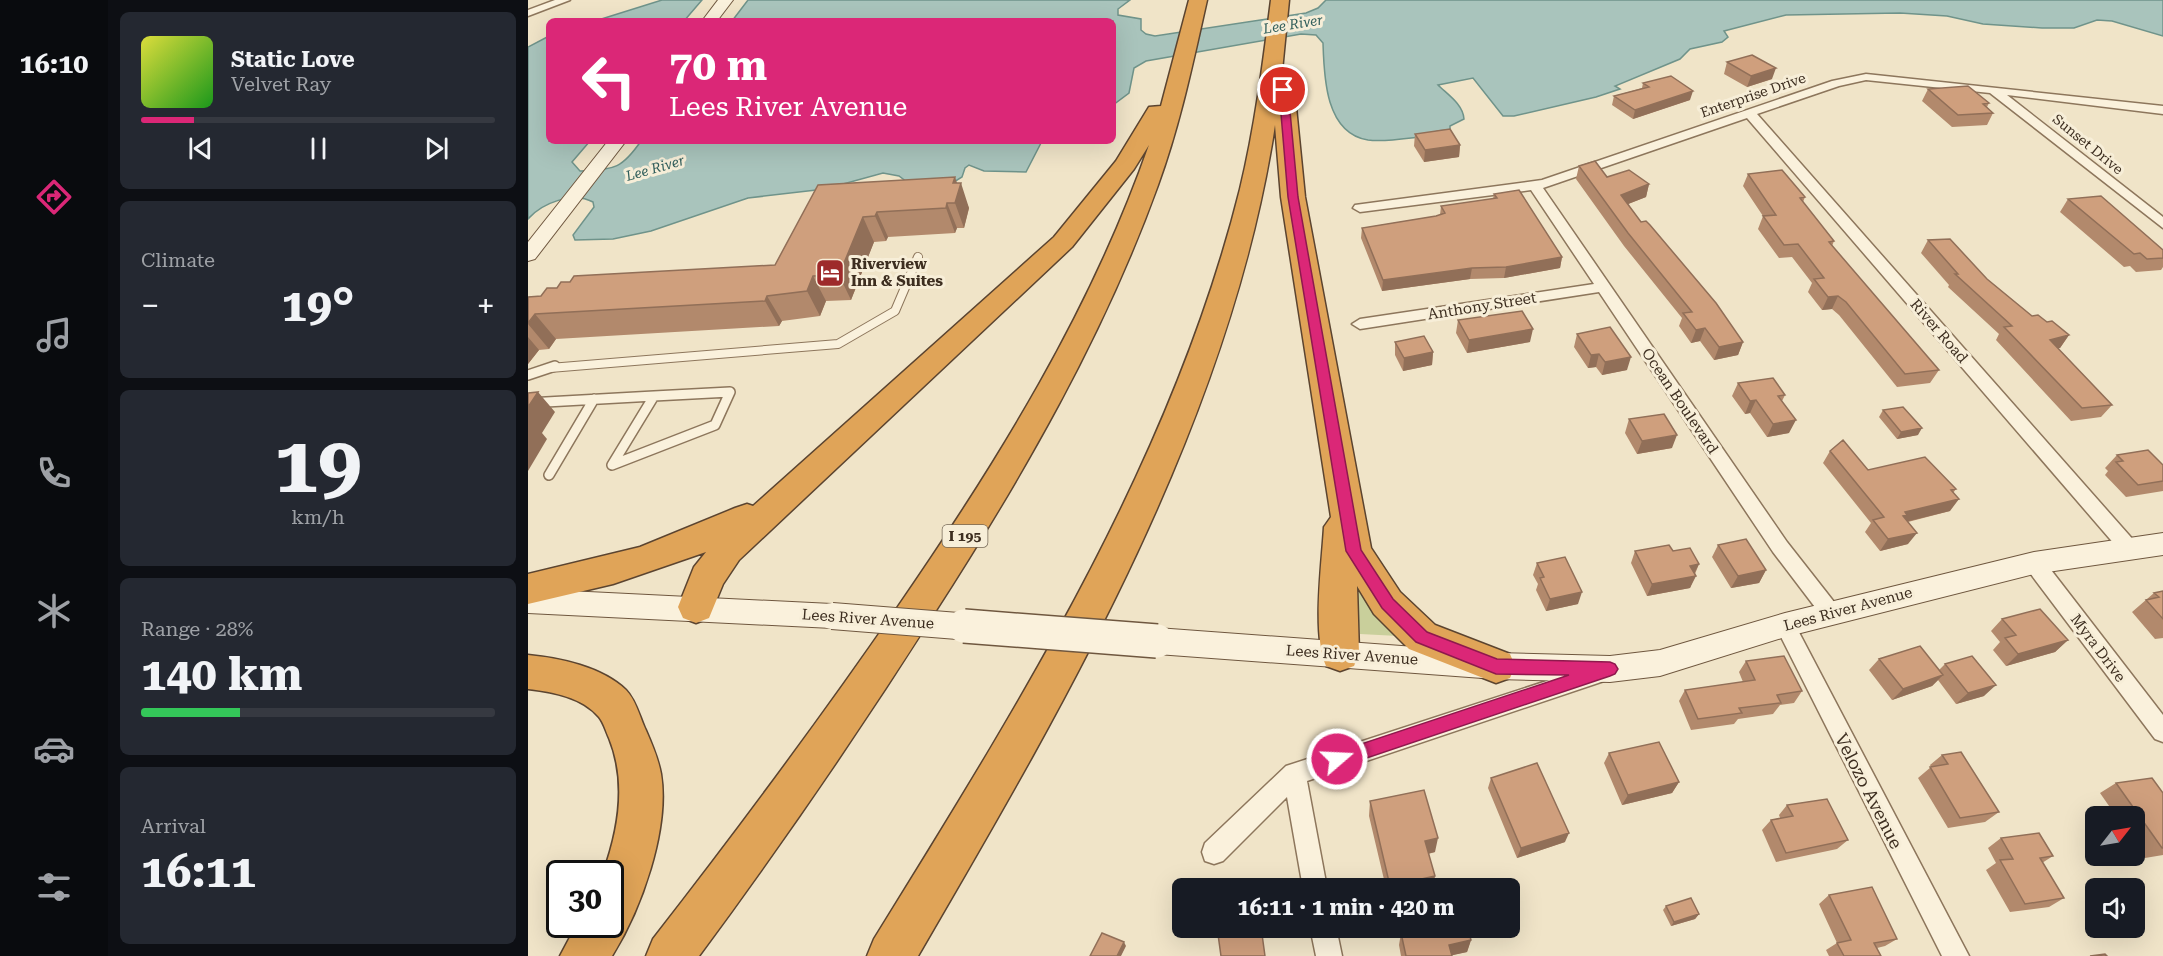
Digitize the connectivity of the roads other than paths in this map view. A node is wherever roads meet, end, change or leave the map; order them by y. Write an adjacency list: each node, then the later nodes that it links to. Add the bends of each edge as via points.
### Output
1 (565, 0): 5 (street)
2 (726, 0): 6 (main road)
3 (1198, 0): 8 (highway, I 195)
4 (1279, 5): 7 (highway)
5 (528, 13)
6 (711, 18)
7 (1274, 47): 24 (highway, via 1283,90 1293,197); 48 (highway, via 1259,158 1232,264 1159,459 1054,672)
8 (1183, 66): 25 (highway, via 1126,164 1063,242); 47 (highway, I 195, via 1146,186 1117,257 1076,344 1018,449 888,654)
9 (1992, 90): 10 (street, Enterprise Drive); 11 (street, Enterprise Drive, via 1866,77); 15 (street, Sunset Drive)
10 (2163, 110)
11 (1749, 112): 13 (street, Enterprise Drive); 28 (street, River Road)
12 (615, 144): 16 (main road)
13 (1534, 185): 14 (street, Enterprise Drive); 18 (street, Ocean Boulevard)
14 (1360, 208)
15 (2163, 224)
16 (528, 255)
17 (918, 257): 20 (lane, via 895,311 838,344 556,366)
18 (1604, 287): 19 (street, Anthony Street); 33 (street, Ocean Boulevard, via 1780,547)
19 (1360, 324)
20 (528, 375)
21 (654, 396): 21 (lane, via 730,392 715,425 612,465); 22 (lane)
22 (594, 399): 23 (lane); 26 (lane)
23 (528, 403)
24 (1340, 462): 35 (highway); 36 (highway, via 1354,551 1387,603 1422,637)
25 (809, 472): 30 (highway, via 755,512 688,546 620,570); 32 (highway, via 727,549 707,578)
26 (549, 476)
27 (2163, 544): 28 (main road, Lees River Avenue)
28 (2129, 548): 29 (main road, Lees River Avenue)
29 (2034, 563): 33 (main road, Lees River Avenue); 39 (street, Myra Drive)
30 (528, 589)
31 (528, 601): 32 (main road, Lees River Avenue)
32 (696, 608): 35 (main road, Lees River Avenue, bridge)
33 (1831, 613): 34 (main road, Lees River Avenue)
34 (1785, 625): 37 (main road, Lees River Avenue, via 1660,663); 50 (street, Velozo Avenue)
35 (1340, 654): 36 (main road, Lees River Avenue)
36 (1496, 666): 37 (main road, Lees River Avenue)
37 (1610, 669): 40 (street)
38 (528, 672): 43 (highway, via 546,673 583,685 613,704 630,738 642,770 640,810)
39 (2163, 732)
40 (1294, 774): 41 (street); 42 (street)
41 (1214, 852)
42 (1313, 878)
43 (624, 879)
44 (596, 938): 46 (highway)
45 (1325, 938): 49 (street)
46 (584, 956)
47 (670, 956)
48 (891, 956)
49 (1329, 956)
50 (1956, 956)

